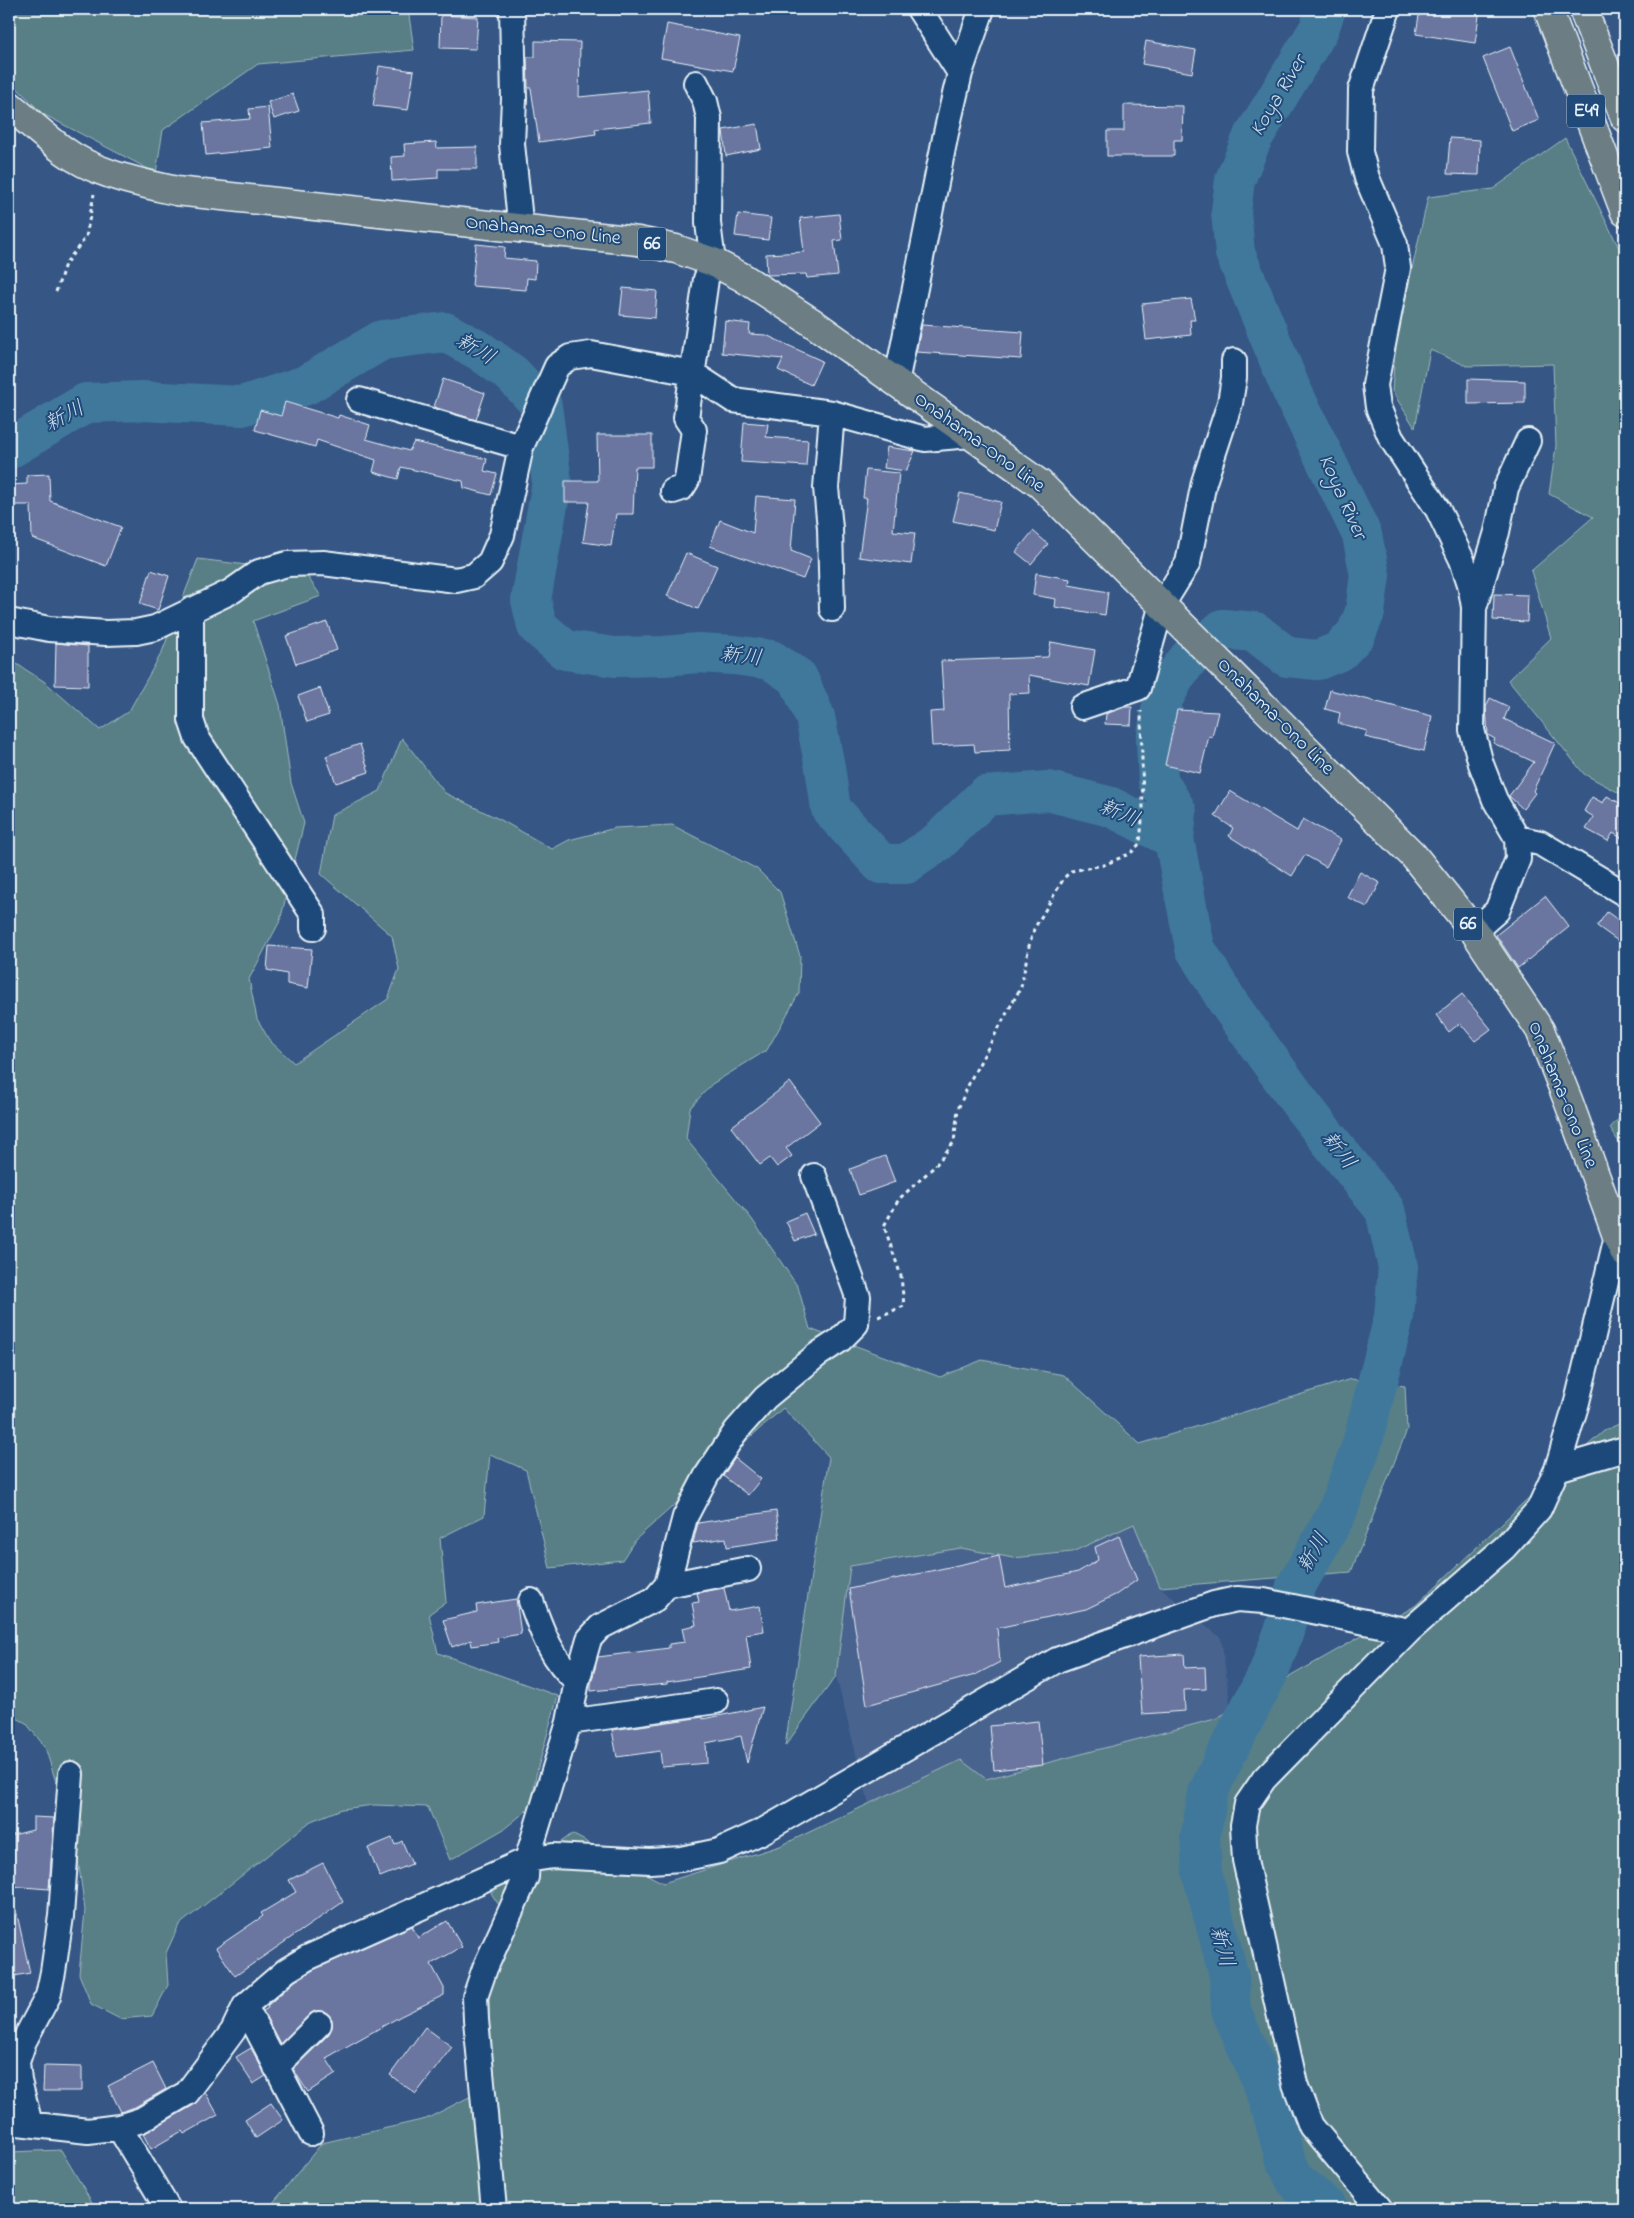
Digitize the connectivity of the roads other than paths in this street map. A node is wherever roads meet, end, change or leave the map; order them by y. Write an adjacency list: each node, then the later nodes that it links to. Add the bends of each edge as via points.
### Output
1 (512, 9): 12 (street, via 512,144)
2 (919, 9): 7 (street)
3 (982, 9): 7 (street)
4 (1388, 9): 24 (street, via 1361,90 1360,152 1395,244 1398,268 1375,385 1378,407 1391,438 1438,510 1462,560)
5 (1548, 9): 11 (main road, E49)
6 (1583, 9): 10 (main road, E49)
7 (960, 73): 16 (street)
8 (696, 84): 13 (street, via 709,118 708,223)
9 (9, 105): 12 (main road, Onahama-Ono Line / 66, via 64,151 98,169 129,180 176,191)
10 (1625, 118)
11 (1625, 212)
12 (521, 230): 13 (main road, Onahama-Ono Line / 66, via 638,241 676,249)
13 (713, 262): 15 (street, via 706,279); 16 (main road, Onahama-Ono Line / 66, via 810,321)
14 (1234, 361): 23 (street, via 1230,403 1204,482 1188,563)
15 (692, 373): 18 (street, via 733,400); 20 (street, via 599,355 570,357 557,366); 22 (street, via 686,418 694,430 687,480 682,488)
16 (896, 383): 19 (main road, Onahama-Ono Line / 66)
17 (359, 400): 20 (street)
18 (832, 414): 19 (street, via 925,439); 25 (street, via 826,488)
19 (970, 435): 23 (main road, Onahama-Ono Line / 66, via 1040,484)
20 (523, 440): 26 (street, via 502,535 490,562 474,576 456,580 323,563 287,564 259,572 232,591)
21 (1528, 441): 24 (street, via 1506,488 1497,532)
22 (673, 491)
23 (1162, 606): 28 (street, via 1138,688); 32 (main road, Onahama-Ono Line / 66, via 1413,855)
24 (1474, 607): 29 (street, via 1472,730 1495,800)
25 (832, 609)
26 (191, 610): 27 (street, via 155,628 136,632 49,629); 31 (street, via 191,720 197,738 313,915)
27 (9, 622)
28 (1082, 707)
29 (1517, 838): 30 (street, via 1540,843); 32 (street, via 1518,859 1497,911)
30 (1625, 894)
31 (313, 928)
32 (1474, 931): 34 (main road, Onahama-Ono Line / 66, via 1540,1030)
33 (814, 1176): 38 (street, via 858,1296 856,1324 765,1398 736,1431 707,1475 685,1517)
34 (1621, 1245): 36 (street)
35 (1625, 1449): 36 (street)
36 (1557, 1469): 40 (street, via 1539,1509 1504,1548)
37 (748, 1569): 38 (street)
38 (667, 1585): 41 (street, via 655,1598 600,1627 589,1639)
39 (531, 1601): 41 (street, via 554,1656)
40 (1409, 1631): 45 (street, via 1264,1601 1237,1599 1214,1604 1057,1660 761,1832 719,1851 681,1859 553,1856); 54 (street, via 1264,1779 1247,1804 1243,1826 1245,1860 1295,2084 1311,2126)
41 (577, 1681): 43 (street)
42 (716, 1701): 43 (street)
43 (569, 1722): 45 (street)
44 (71, 1774): 49 (street, via 61,1916 53,1972 48,1996 24,2041 18,2062)
45 (527, 1860): 46 (street, via 307,1958 287,1970); 53 (street, via 526,1877 485,1968 476,1997)
46 (245, 2006): 48 (street); 50 (street, via 233,2031 187,2093 141,2120)
47 (319, 2024): 48 (street)
48 (276, 2067): 51 (street)
49 (19, 2123): 50 (street, via 88,2131)
50 (120, 2127): 52 (street)
51 (311, 2134)
52 (168, 2209)
53 (494, 2209)
54 (1380, 2209)

